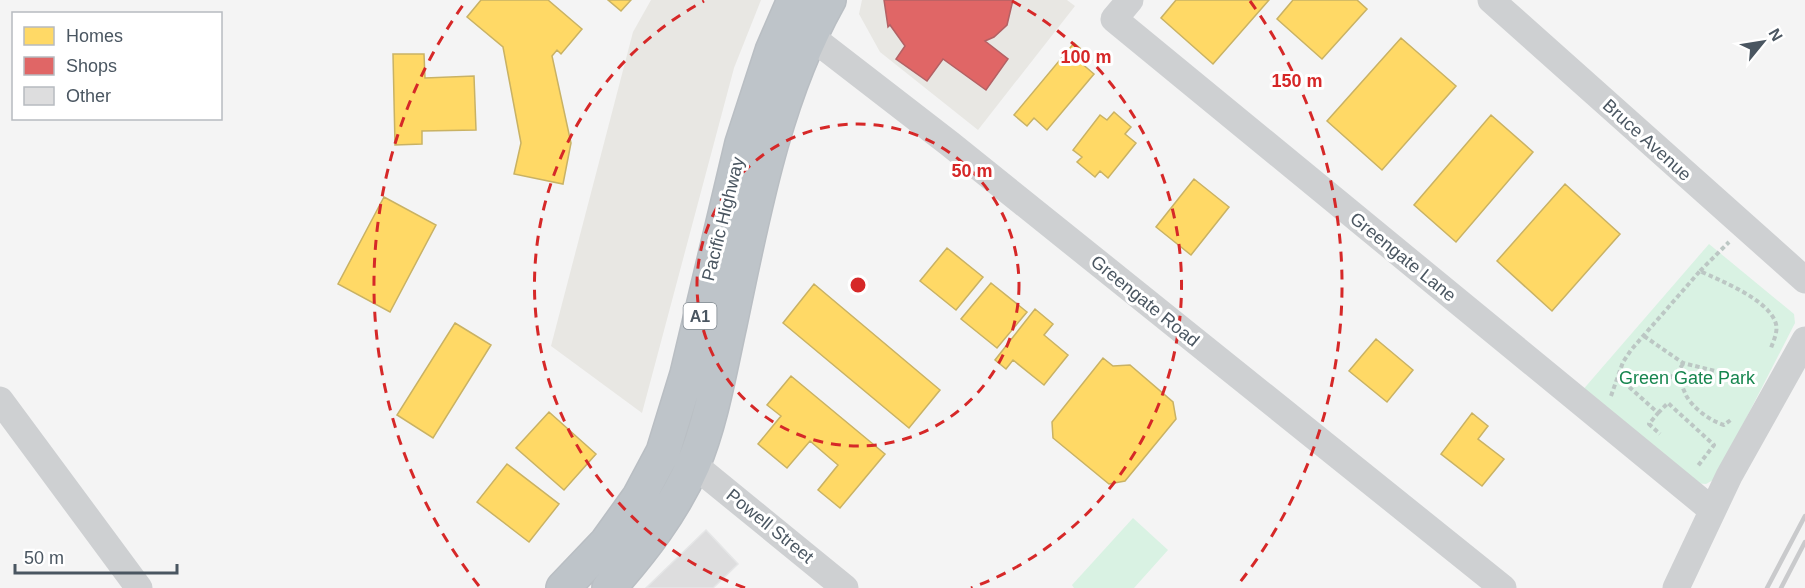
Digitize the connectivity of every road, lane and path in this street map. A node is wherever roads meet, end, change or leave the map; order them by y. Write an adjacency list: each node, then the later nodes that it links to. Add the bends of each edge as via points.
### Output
1 (829, 0): 4 (highway, Pacific Highway / A1)
2 (1130, 0): 24 (street, Greengate Lane, via 1114,20)
3 (1491, 0): 5 (street, Bruce Avenue)
4 (796, 17): 23 (highway, Pacific Highway / A1, via 774,137 716,387); 26 (highway, Pacific Highway / A1, via 742,143 682,393 663,452 639,497 606,543); 29 (street, Greengate Road)
5 (1744, 227): 6 (path); 7 (street, Bruce Avenue)
6 (1700, 271): 8 (path); 10 (path, via 1737,288 1774,320 1777,331)
7 (1805, 280)
8 (1644, 336): 11 (path); 14 (path, via 1623,362)
9 (1805, 340): 24 (street)
10 (1769, 355)
11 (1683, 363): 13 (path); 15 (path)
12 (1761, 373): 15 (path)
13 (1675, 376): 14 (path, via 1658,384); 20 (path, via 1683,384 1688,399 1707,418 1724,425)
14 (1618, 377): 16 (path); 19 (path)
15 (1756, 381): 17 (path)
16 (1612, 390)
17 (1751, 391)
18 (0, 400): 25 (street)
19 (1658, 413): 21 (path, via 1649,424); 22 (path, via 1668,403 1714,444 1698,467)
20 (1736, 416)
21 (1665, 438)
22 (1690, 460)
23 (693, 464): 27 (highway, Pacific Highway / A1, via 664,520); 28 (street, Powell Street)
24 (1712, 510): 30 (street)
25 (139, 588)
26 (563, 588)
27 (609, 588)
28 (845, 588)
29 (1503, 588)
30 (1676, 588)

